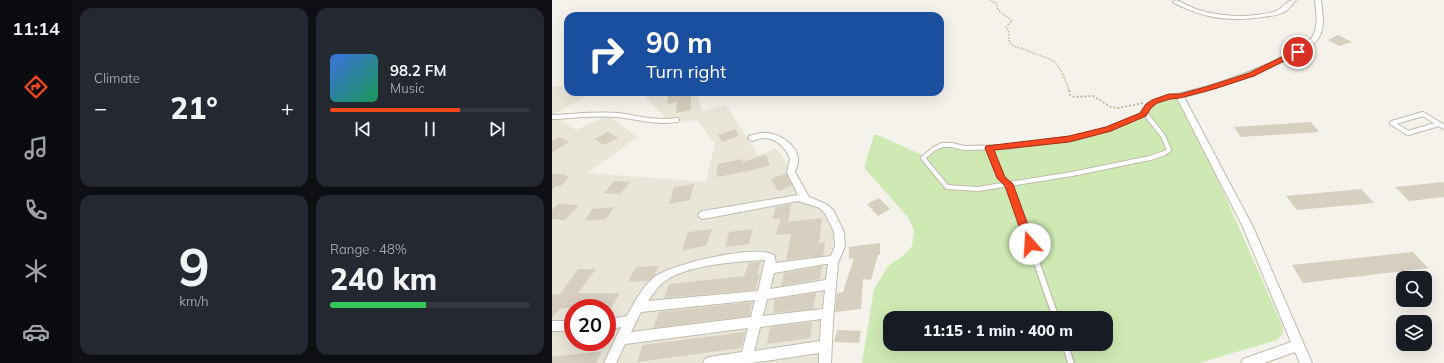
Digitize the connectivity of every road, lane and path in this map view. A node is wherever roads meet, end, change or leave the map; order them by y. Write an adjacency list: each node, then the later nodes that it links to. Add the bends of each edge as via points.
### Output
1 (990, 0): 6 (path, via 1012,21 1006,28 1011,45 1053,61 1067,81 1070,95 1093,96 1111,107 1118,108 1138,103)
2 (1293, 0): 4 (street, via 1276,14 1244,18 1198,12)
3 (1318, 0): 5 (street, via 1319,29 1315,38 1306,47 1260,71)
4 (1176, 2)
5 (1180, 96): 6 (lane, via 1169,96); 29 (street, via 1248,227)
6 (1150, 104): 7 (lane)
7 (1145, 113): 12 (lane, via 1108,129 1076,138); 13 (lane, via 1168,143 1169,150 1165,153 1072,174)
8 (552, 117): 9 (lane, via 617,115 649,121)
9 (677, 120)
10 (1442, 125): 10 (lane, via 1423,114 1392,123 1408,133)
11 (752, 138): 14 (street, via 772,136 785,145 792,154 794,164 791,172)
12 (989, 148): 13 (lane, via 1001,178); 13 (lane, via 942,145 923,158 947,187 971,189)
13 (1009, 184): 21 (lane)
14 (805, 199): 15 (street, via 790,198); 16 (street, via 823,206 835,222 840,246)
15 (703, 215)
16 (834, 260): 17 (street); 18 (street)
17 (769, 268): 19 (street); 20 (street, via 771,262 767,256 725,260 676,270 658,280)
18 (831, 284): 19 (street); 22 (street)
19 (762, 295): 20 (street); 25 (street)
20 (639, 307): 23 (street)
21 (1054, 311)
22 (828, 313): 25 (street); 30 (street)
23 (632, 320): 24 (street); 28 (street)
24 (616, 323)
25 (755, 323): 28 (street); 32 (street)
26 (552, 326): 27 (street)
27 (564, 326)
28 (622, 338): 33 (street)
29 (1298, 345): 37 (street); 38 (street)
30 (826, 346): 32 (street); 35 (street)
31 (1067, 351): 36 (lane)
32 (746, 360): 34 (street)
33 (610, 363)
34 (709, 363)
35 (825, 363)
36 (1071, 363)
37 (1247, 363)
38 (1306, 363)

